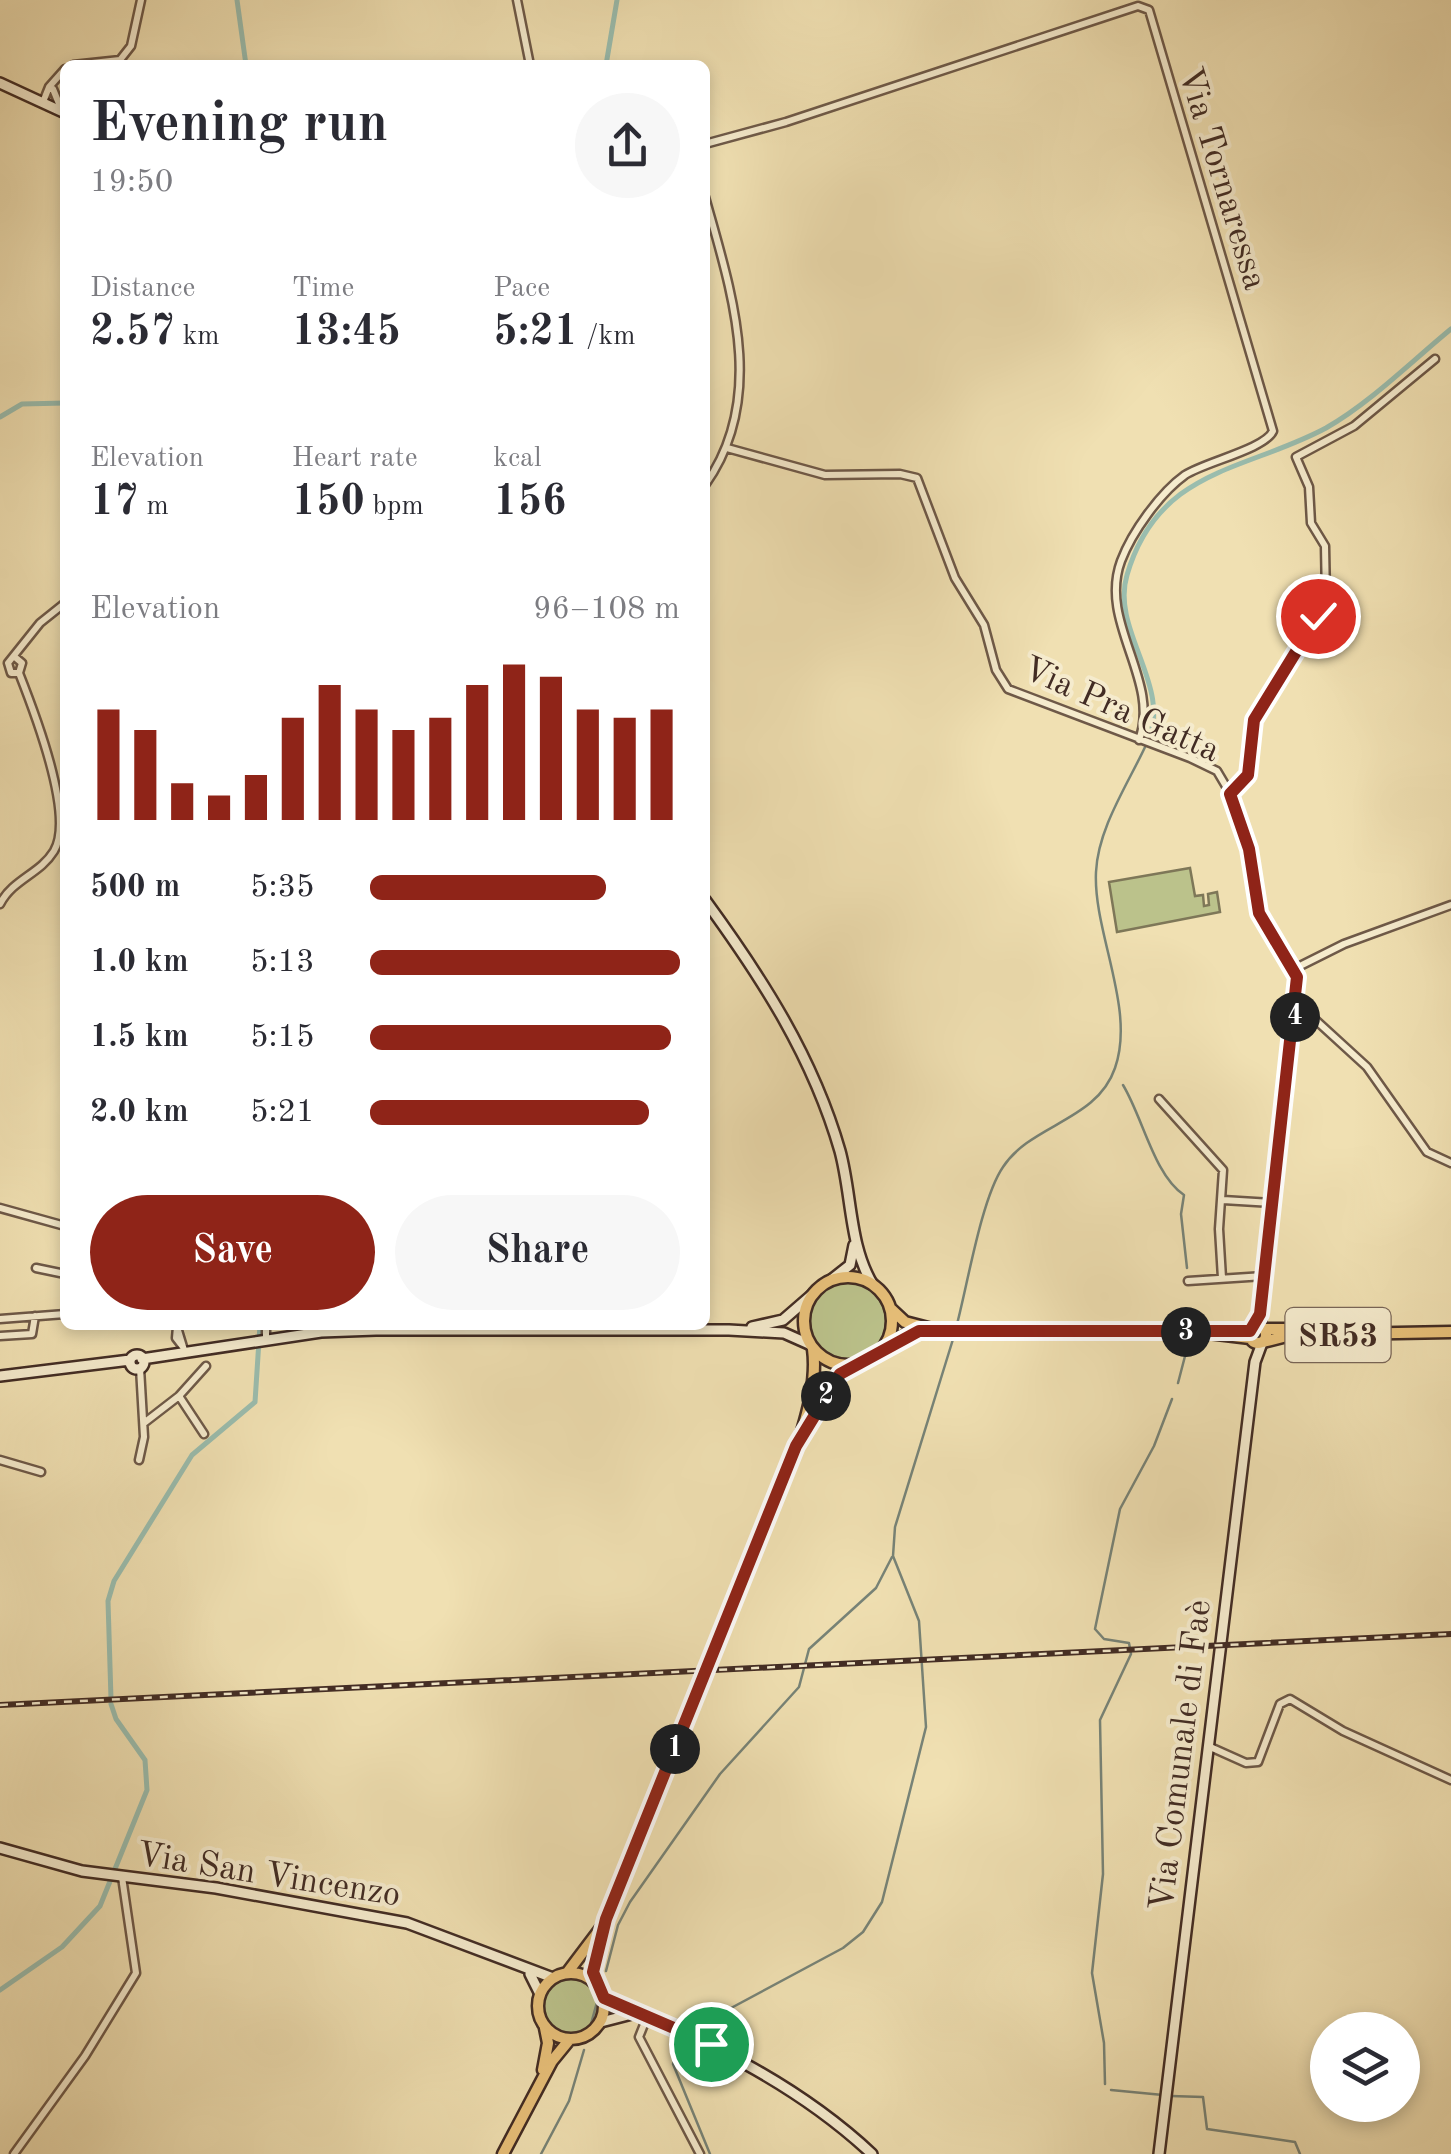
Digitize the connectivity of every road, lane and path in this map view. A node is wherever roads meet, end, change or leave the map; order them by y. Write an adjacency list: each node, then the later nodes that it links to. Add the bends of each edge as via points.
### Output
1 (141, 0): 3 (street, via 131,46)
2 (516, 0): 4 (street)
3 (120, 60)
4 (529, 60)
5 (60, 74): 7 (street)
6 (0, 83): 8 (street)
7 (51, 88): 8 (street); 9 (street); 10 (street)
8 (26, 94): 9 (street)
9 (43, 102): 11 (street)
10 (60, 105)
11 (60, 111)
12 (710, 143): 21 (street, Via Tornaressa, via 1138,6 1149,10 1272,431 1261,443 1182,478 1121,559 1118,617 1146,708)
13 (710, 216): 15 (street, via 741,335)
14 (1435, 358): 22 (street, Via Pra Gatta, via 1354,426 1296,457 1310,487 1311,523 1326,546 1326,598 1254,720 1248,775)
15 (727, 448): 16 (street); 21 (street, Via Pra Gatta, via 825,475 917,478 955,578 984,625 1000,680 1018,695)
16 (710, 477)
17 (60, 607): 18 (street)
18 (16, 658): 19 (street); 20 (street)
19 (4, 666): 20 (street)
20 (20, 673): 23 (street)
21 (1140, 740): 22 (street, Via Pra Gatta, via 1217,771)
22 (1230, 794): 28 (street, Via Pra Gatta, via 1249,849 1259,913)
23 (60, 815)
24 (60, 833): 25 (street, via 49,859 16,882)
25 (0, 904)
26 (1451, 905): 28 (street, via 1360,937)
27 (710, 907): 36 (street, via 782,1012 808,1063 839,1148)
28 (1294, 970): 29 (street, Via Pra Gatta)
29 (1297, 1002): 31 (street, via 1368,1067 1427,1152); 33 (street, Via Pra Gatta)
30 (1159, 1099): 32 (street, via 1221,1164)
31 (1451, 1163)
32 (1223, 1200): 33 (street); 40 (street)
33 (1273, 1203): 39 (street, Via Pra Gatta)
34 (0, 1208): 35 (street)
35 (60, 1225)
36 (855, 1232): 41 (street, via 853,1260); 43 (street)
37 (36, 1268): 38 (street)
38 (60, 1273)
39 (1264, 1276): 40 (street); 54 (street, Via Pra Gatta)
40 (1222, 1278): 42 (street)
41 (832, 1280): 43 (main road); 44 (main road)
42 (1188, 1281)
43 (873, 1285): 45 (main road, SR53)
44 (813, 1294): 51 (street, via 783,1320); 57 (main road, via 804,1318)
45 (890, 1308): 52 (main road, SR53, via 905,1322); 59 (main road)
46 (60, 1314): 47 (street)
47 (35, 1316): 48 (street); 55 (street, via 32,1334)
48 (0, 1319)
49 (177, 1330): 58 (street)
50 (266, 1330): 56 (street)
51 (729, 1330): 56 (street, via 376,1330); 57 (street, via 784,1333)
52 (936, 1330): 54 (main road, SR53); 59 (main road, SR53)
53 (1451, 1332): 54 (main road, SR53)
54 (1257, 1335): 71 (street, Via Comunale di Faè)
55 (0, 1336)
56 (266, 1340): 58 (street)
57 (812, 1347): 61 (main road, via 834,1363); 67 (main road, via 812,1384)
58 (184, 1348): 60 (street)
59 (882, 1348): 61 (main road, SR53)
60 (141, 1363): 63 (street, via 135,1356); 65 (street)
61 (854, 1365): 67 (main road, via 834,1380)
62 (206, 1366): 64 (street)
63 (0, 1376)
64 (179, 1396): 65 (street); 66 (street)
65 (144, 1423): 69 (street)
66 (204, 1434)
67 (796, 1446): 75 (main road, bridge)
68 (0, 1460): 70 (street)
69 (139, 1460)
70 (41, 1472)
71 (1208, 1746): 72 (street, via 1258,1762 1280,1704 1290,1699); 91 (street, Via Comunale di Faè)
72 (1451, 1780)
73 (0, 1848): 74 (street, Via San Vincenzo)
74 (116, 1876): 76 (street, Via San Vincenzo, via 407,1923); 87 (street, via 136,1973)
75 (606, 1919): 77 (main road); 79 (main road)
76 (524, 1969): 78 (street, Via San Vincenzo); 80 (street)
77 (568, 1973): 78 (main road); 79 (main road)
78 (553, 1978): 80 (main road)
79 (594, 1981): 81 (main road)
80 (540, 1994): 84 (main road)
81 (604, 1998): 82 (street); 83 (main road)
82 (644, 2016): 83 (street, via 624,2013); 89 (street, via 639,2037); 90 (street, via 780,2083)
83 (600, 2022): 85 (main road, via 586,2036)
84 (544, 2026): 85 (main road); 86 (main road, via 548,2043)
85 (570, 2039): 86 (main road)
86 (537, 2090): 88 (main road)
87 (14, 2154)
88 (504, 2154)
89 (700, 2154)
90 (872, 2154)
91 (1159, 2154)

